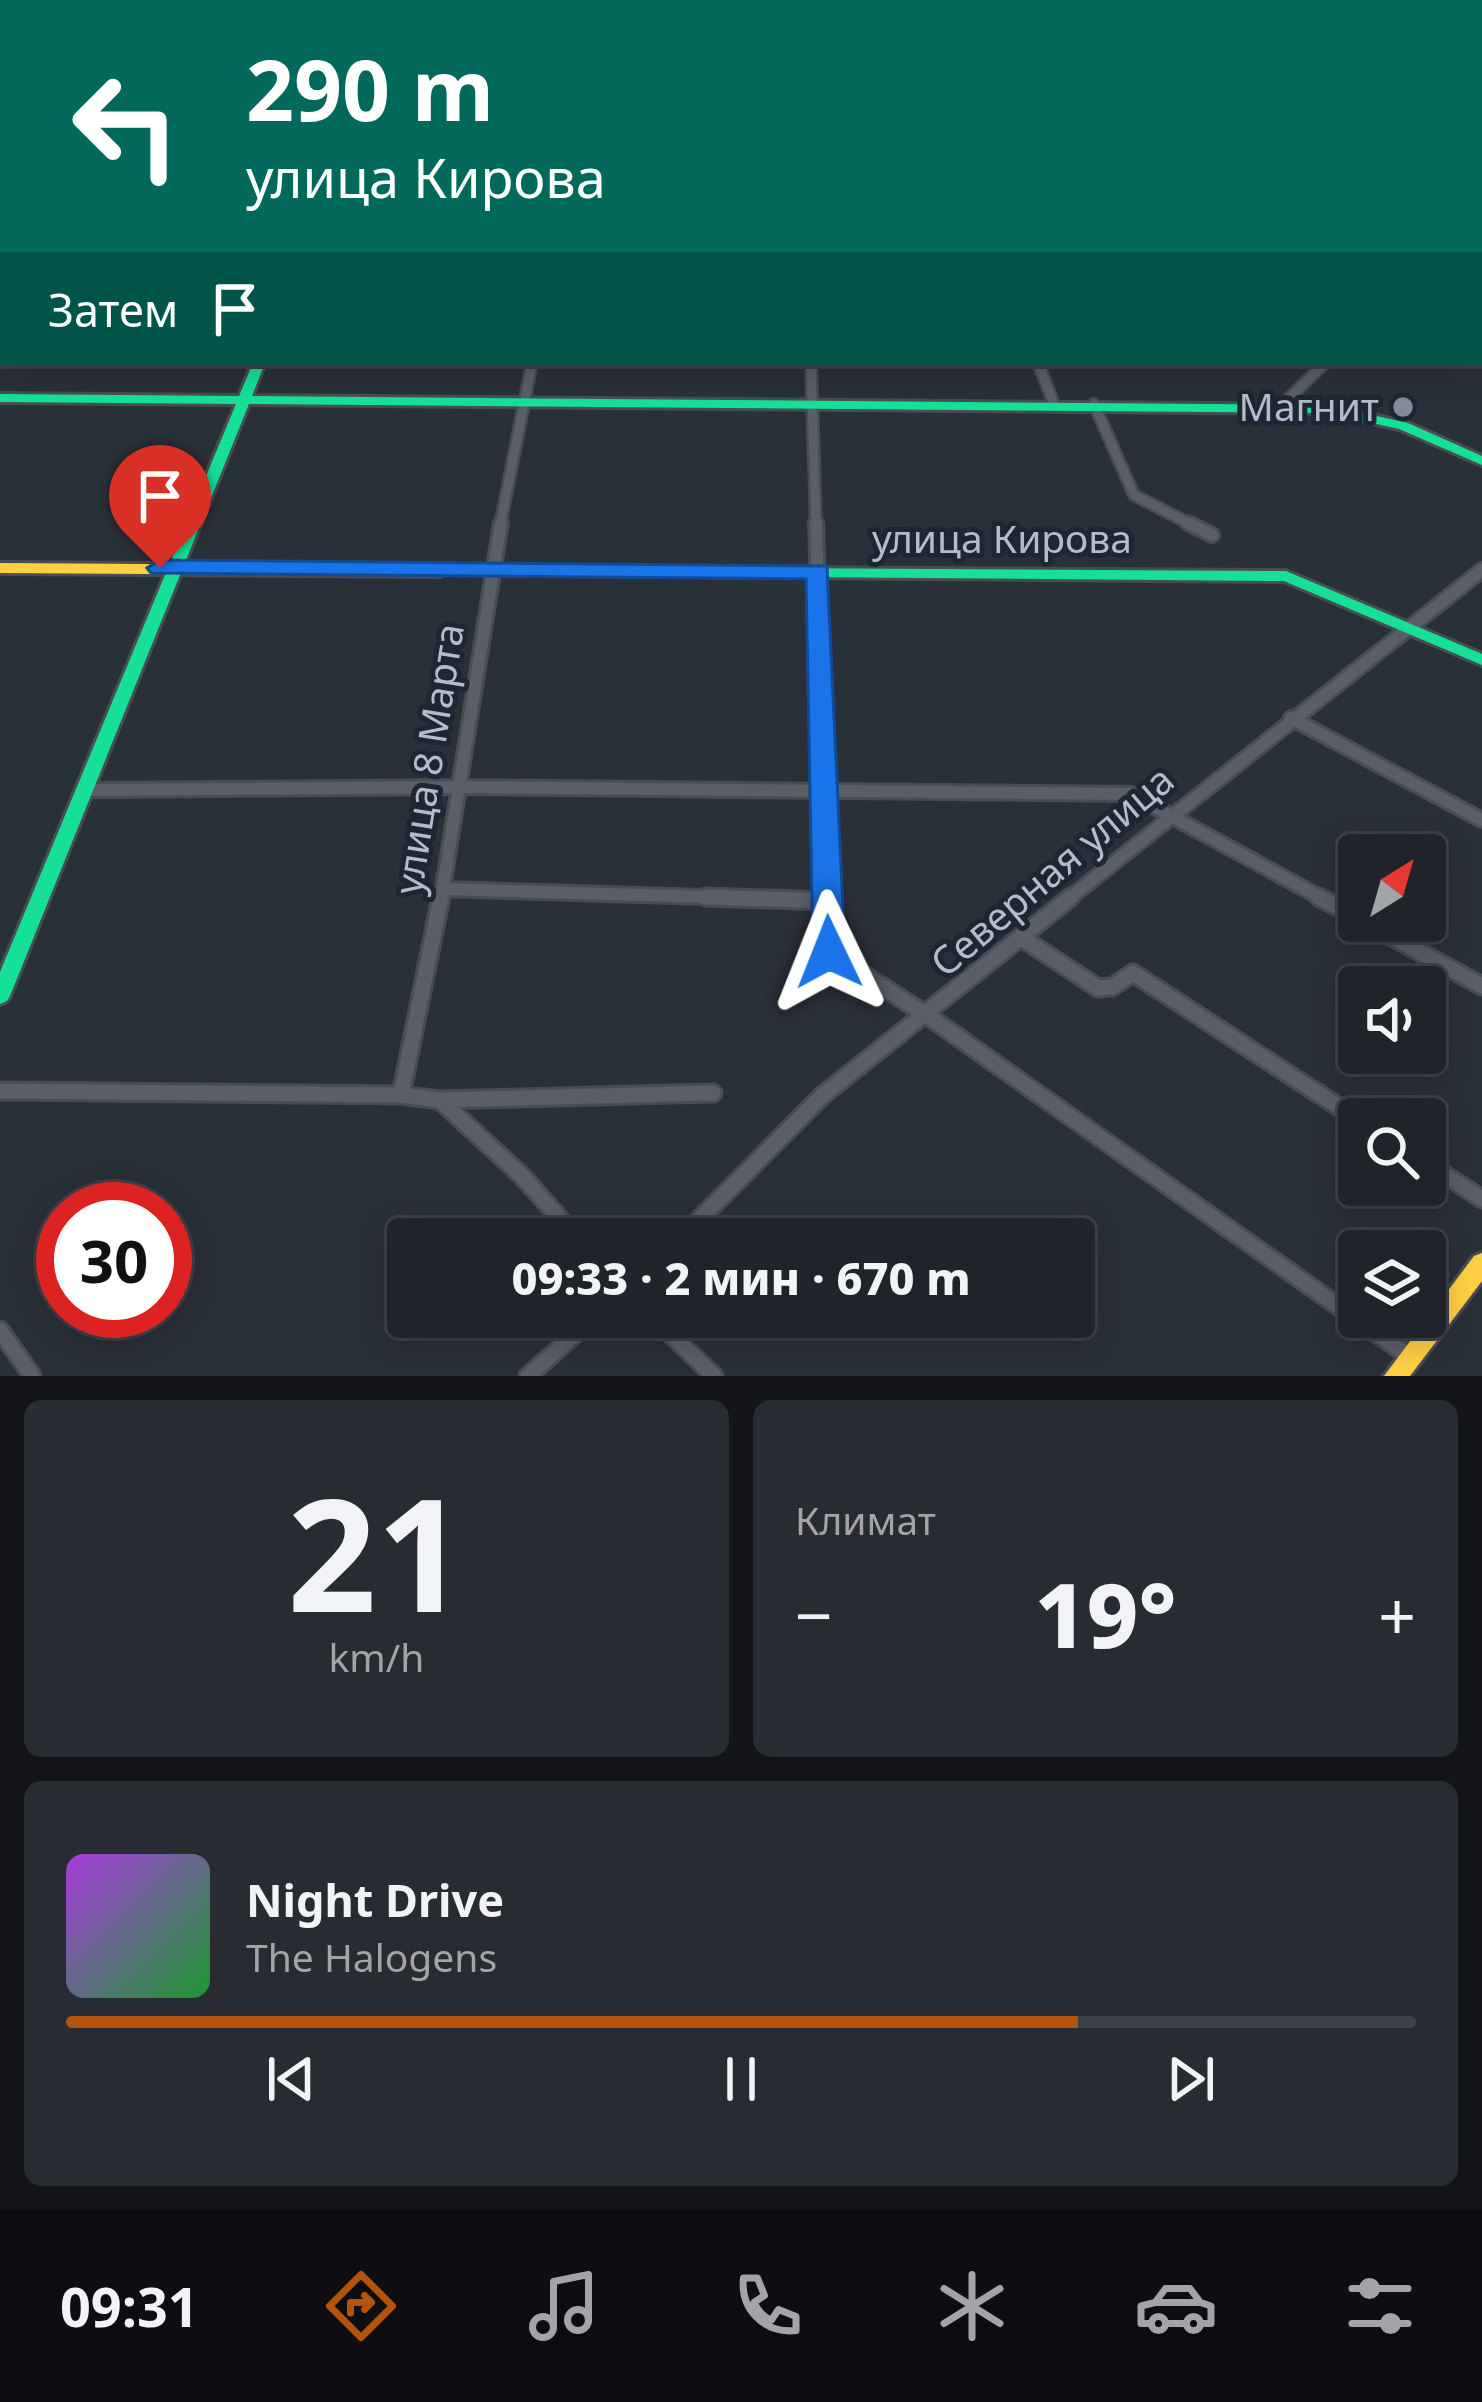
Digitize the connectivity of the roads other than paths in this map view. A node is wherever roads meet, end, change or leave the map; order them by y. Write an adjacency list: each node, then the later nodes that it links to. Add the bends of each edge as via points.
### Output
1 (258, 366): 7 (street)
2 (532, 366): 8 (street, улица 8 Марта)
3 (812, 366): 9 (street)
4 (1039, 366): 10 (street)
5 (1322, 366): 12 (street)
6 (0, 398): 7 (street)
7 (246, 400): 8 (street); 16 (street)
8 (528, 401): 9 (street); 18 (street, улица 8 Марта)
9 (814, 403): 10 (street); 19 (street)
10 (1054, 404): 11 (street)
11 (1094, 404): 12 (street); 14 (street, via 1133,495)
12 (1280, 407): 13 (street, via 1366,415)
13 (1482, 461)
14 (1212, 535)
15 (0, 568): 16 (street, улица Кирова)
16 (178, 568): 18 (street, улица Кирова); 24 (street)
17 (1482, 570): 20 (street, Северная улица)
18 (491, 571): 19 (street, улица Кирова); 23 (street, улица 8 Марта)
19 (818, 572): 20 (street, улица Кирова, via 1286,575); 25 (street)
20 (1408, 625): 21 (street, улица Кирова); 22 (street, Северная улица)
21 (1482, 660)
22 (1292, 718): 26 (street, Северная улица); 27 (street)
23 (460, 787): 24 (street); 25 (street); 28 (street, улица 8 Марта)
24 (87, 790): 34 (street)
25 (822, 790): 26 (street, via 1130,794); 29 (street)
26 (1170, 815): 30 (street); 31 (street, Северная улица)
27 (1482, 820)
28 (443, 889): 29 (street); 38 (street, улица 8 Марта)
29 (827, 902): 35 (street, via 829,952)
30 (1338, 907)
31 (1022, 938): 35 (street, Северная улица); 40 (street, via 1098,988 1133,973)
32 (1401, 942): 33 (street)
33 (1482, 986)
34 (0, 996)
35 (928, 1016): 44 (street, Северная улица, via 824,1095); 49 (street)
36 (0, 1091): 38 (street)
37 (712, 1093): 39 (street)
38 (401, 1095): 39 (street)
39 (439, 1100): 43 (street)
40 (1338, 1106)
41 (1446, 1176): 42 (street)
42 (1482, 1199)
43 (559, 1218)
44 (701, 1218)
45 (1482, 1263): 49 (street)
46 (0, 1330): 50 (street)
47 (571, 1338): 51 (street)
48 (674, 1338): 52 (street)
49 (1410, 1358): 53 (street)
50 (32, 1376)
51 (528, 1376)
52 (714, 1376)
53 (1396, 1376)

